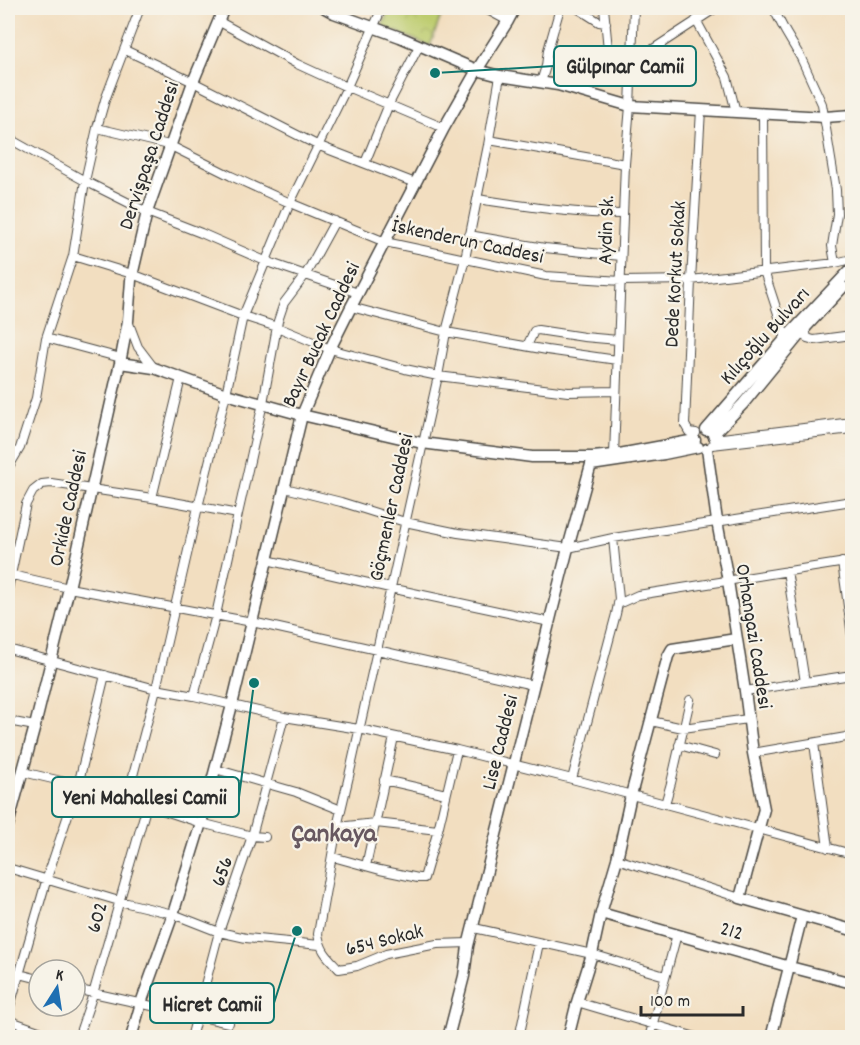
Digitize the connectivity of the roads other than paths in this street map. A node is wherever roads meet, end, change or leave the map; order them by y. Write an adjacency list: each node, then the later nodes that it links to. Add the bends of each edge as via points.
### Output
1 (140, 8): 21 (street)
2 (224, 8): 16 (street, Dervişpaşa Caddesi)
3 (382, 8): 19 (street)
4 (484, 8): 17 (street)
5 (515, 8): 17 (street, Bayır Bucak Caddesi)
6 (560, 8): 27 (street)
7 (577, 8): 18 (street)
8 (604, 8): 18 (street)
9 (634, 8): 22 (street, Aydin Sk.)
10 (716, 8): 15 (street)
11 (774, 8): 36 (street, via 801,58)
12 (848, 8): 14 (street)
13 (331, 9): 19 (street)
14 (852, 15)
15 (696, 20): 22 (street); 33 (street, via 727,77)
16 (218, 21): 26 (street, Dervişpaşa Caddesi); 29 (street)
17 (508, 21): 23 (street, Bayır Bucak Caddesi)
18 (606, 23): 24 (street)
19 (373, 28): 20 (street); 29 (street)
20 (419, 46): 23 (street); 30 (street)
21 (125, 50): 26 (street); 37 (street)
22 (632, 60): 24 (street); 31 (street, Aydin Sk.)
23 (477, 70): 25 (street); 38 (street, Bayır Bucak Caddesi)
24 (610, 70): 28 (street, via 576,83)
25 (500, 76): 27 (street); 40 (street, Göçmenler Caddesi)
26 (193, 82): 41 (street, Dervişpaşa Caddesi); 42 (street)
27 (541, 82): 28 (street)
28 (558, 85): 31 (street)
29 (347, 87): 30 (street); 42 (street)
30 (389, 104): 38 (street); 43 (street)
31 (630, 106): 32 (street); 44 (street, Aydin Sk.)
32 (702, 110): 33 (street); 65 (street, Dede Korkut Sokak)
33 (736, 112): 34 (street)
34 (763, 113): 36 (street); 61 (street)
35 (852, 114): 36 (street)
36 (825, 117): 59 (street, via 836,190 832,246)
37 (97, 128): 41 (street, İskenderun Caddesi); 45 (street)
38 (444, 128): 46 (street, Bayır Bucak Caddesi)
39 (8, 138): 45 (street)
40 (489, 140): 44 (street); 47 (street, Göçmenler Caddesi)
41 (169, 145): 48 (street, İskenderun Caddesi); 49 (street, Dervişpaşa Caddesi)
42 (317, 145): 43 (street); 48 (street)
43 (365, 163): 46 (street)
44 (625, 164): 50 (street, Aydin Sk.)
45 (85, 181): 49 (street); 54 (street)
46 (415, 183): 53 (street, Bayır Bucak Caddesi)
47 (477, 199): 50 (street, via 573,212); 52 (street, Göçmenler Caddesi)
48 (290, 203): 51 (street, İskenderun Caddesi); 58 (street)
49 (147, 212): 58 (street); 62 (street, Dervişpaşa Caddesi)
50 (623, 214): 55 (street, Aydin Sk.)
51 (334, 221): 53 (street, İskenderun Caddesi); 63 (street)
52 (469, 235): 55 (street); 56 (street, Göçmenler Caddesi)
53 (385, 242): 56 (street, İskenderun Caddesi); 67 (street, Bayır Bucak Caddesi)
54 (73, 256): 62 (street); 75 (street)
55 (621, 256): 66 (street, Aydin Sk.)
56 (465, 259): 66 (street, İskenderun Caddesi, via 546,276); 73 (street, Göçmenler Caddesi)
57 (852, 259): 59 (street, İskenderun Caddesi)
58 (265, 261): 63 (street); 69 (street)
59 (835, 263): 61 (street, İskenderun Caddesi)
60 (852, 268): 76 (street, Kılıçoğlu Bulvarı)
61 (764, 271): 65 (street, İskenderun Caddesi); 76 (street)
62 (132, 274): 69 (street); 70 (street, Dervişpaşa Caddesi)
63 (306, 274): 67 (street); 71 (street, via 284,303)
64 (852, 277): 72 (street, Kılıçoğlu Bulvarı)
65 (691, 280): 66 (street, İskenderun Caddesi); 91 (street, Dede Korkut Sokak, via 685,425 689,432)
66 (621, 281): 77 (street, Aydin Sk.)
67 (358, 293): 68 (street, Bayır Bucak Caddesi)
68 (351, 307): 73 (street); 79 (street, Bayır Bucak Caddesi)
69 (243, 316): 71 (street); 86 (street)
70 (128, 321): 81 (street, Dervişpaşa Caddesi); 82 (street, Dervişpaşa Caddesi, via 138,347)
71 (277, 327): 79 (street); 87 (street)
72 (805, 328): 74 (street, via 807,338 814,340); 91 (street, Kılıçoğlu Bulvarı, via 743,404)
73 (446, 332): 78 (street); 83 (street, Göçmenler Caddesi)
74 (852, 335)
75 (46, 338): 81 (street); 95 (street, via 36,398 20,448)
76 (786, 338): 91 (street, Kılıçoğlu Bulvarı)
77 (618, 340): 78 (street, via 538,330); 80 (street, Aydin Sk.)
78 (527, 346): 80 (street)
79 (330, 349): 83 (street); 88 (street, Bayır Bucak Caddesi)
80 (617, 360): 85 (street, Aydin Sk.)
81 (120, 361): 82 (street); 97 (street, Orkide Caddesi)
82 (154, 368): 84 (street)
83 (438, 376): 85 (street, via 568,392); 92 (street, Göçmenler Caddesi)
84 (181, 378): 86 (street); 98 (street)
85 (616, 391): 93 (street, Aydin Sk.)
86 (226, 394): 87 (street); 100 (street)
87 (263, 403): 88 (street); 101 (street)
88 (302, 415): 92 (street); 96 (street, Bayır Bucak Caddesi)
89 (852, 422): 91 (street)
90 (852, 429): 91 (street)
91 (705, 440): 93 (street); 94 (street, via 664,454); 102 (street, Orhangazi Caddesi)
92 (422, 443): 94 (street); 103 (street, Göçmenler Caddesi)
93 (614, 455): 94 (street)
94 (592, 461): 105 (street, Lise Caddesi)
95 (8, 468)
96 (285, 488): 103 (street); 106 (street, Bayır Bucak Caddesi)
97 (91, 489): 98 (street); 110 (street, via 51,483 33,491 26,504); 112 (street, Orkide Caddesi)
98 (152, 498): 100 (street)
99 (852, 501): 102 (street)
100 (198, 507): 101 (street); 116 (street)
101 (238, 514): 117 (street)
102 (717, 521): 104 (street); 111 (street, Orhangazi Caddesi)
103 (405, 522): 105 (street); 113 (street, Göçmenler Caddesi)
104 (613, 538): 105 (street); 115 (street)
105 (568, 548): 119 (street, Lise Caddesi)
106 (267, 560): 113 (street); 118 (street, Bayır Bucak Caddesi)
107 (852, 561): 108 (street)
108 (842, 562): 109 (street); 120 (street)
109 (787, 571): 111 (street); 127 (street)
110 (9, 574): 112 (street); 114 (street)
111 (728, 580): 115 (street, via 638,595); 121 (street, Orhangazi Caddesi)
112 (69, 588): 116 (street); 124 (street, Orkide Caddesi)
113 (390, 588): 119 (street); 123 (street, Göçmenler Caddesi)
114 (8, 589)
115 (618, 604): 151 (street)
116 (175, 608): 117 (street); 129 (street)
117 (216, 615): 118 (street); 131 (street)
118 (252, 622): 123 (street); 133 (street, Bayır Bucak Caddesi)
119 (549, 622): 128 (street, Lise Caddesi)
120 (852, 636)
121 (736, 639): 130 (street, Orhangazi Caddesi); 137 (street, via 672,649)
122 (8, 649): 124 (street)
123 (377, 651): 128 (street); 140 (street, Göçmenler Caddesi)
124 (52, 661): 125 (street); 138 (street, Orkide Caddesi)
125 (105, 675): 129 (street); 154 (street)
126 (852, 675): 127 (street)
127 (805, 682): 130 (street)
128 (533, 684): 148 (street, Lise Caddesi)
129 (156, 689): 131 (street); 157 (street)
130 (745, 691): 135 (street, Orhangazi Caddesi)
131 (194, 696): 133 (street)
132 (690, 700): 139 (street)
133 (232, 705): 134 (street); 149 (street, Bayır Bucak Caddesi)
134 (284, 717): 140 (street); 153 (street, 656)
135 (748, 719): 139 (street); 146 (street, Orhangazi Caddesi)
136 (8, 721): 138 (street)
137 (651, 721): 139 (street); 156 (street)
138 (35, 726): 150 (street, Orkide Caddesi)
139 (683, 728): 144 (street)
140 (359, 729): 142 (street); 160 (street, Göçmenler Caddesi)
141 (852, 736): 143 (street)
142 (394, 737): 145 (street); 152 (street)
143 (814, 743): 146 (street); 169 (street)
144 (680, 745): 147 (street); 158 (street)
145 (457, 750): 148 (street); 155 (street)
146 (753, 753): 165 (street, Orhangazi Caddesi, via 764,809)
147 (715, 755)
148 (514, 763): 151 (street); 181 (street, Lise Caddesi)
149 (215, 769): 153 (street); 161 (street, Bayır Bucak Caddesi)
150 (23, 772): 154 (street); 163 (street, Orkide Caddesi)
151 (572, 779): 156 (street)
152 (384, 780): 155 (street); 162 (street)
153 (265, 783): 160 (street); 167 (street, 656)
154 (78, 785): 157 (street); 175 (street)
155 (446, 794): 166 (street)
156 (632, 795): 158 (street); 172 (street)
157 (126, 802): 159 (street)
158 (665, 804): 165 (street)
159 (147, 805): 161 (street); 177 (street, 602)
160 (341, 810): 164 (street, Göçmenler Caddesi)
161 (201, 823): 167 (street); 179 (street, Bayır Bucak Caddesi)
162 (376, 823): 164 (street); 166 (street); 173 (street)
163 (8, 825)
164 (337, 827): 171 (street, Göçmenler Caddesi)
165 (759, 829): 169 (street); 176 (street, Orhangazi Caddesi)
166 (438, 830): 173 (street, via 424,878)
167 (252, 836): 168 (street); 183 (street, 656)
168 (265, 837)
169 (828, 848): 170 (street)
170 (852, 854)
171 (333, 857): 173 (street); 187 (street, Göçmenler Caddesi, via 318,934)
172 (617, 859): 176 (street); 178 (street)
173 (366, 866)
174 (8, 868): 175 (street)
175 (47, 878): 177 (street); 191 (street)
176 (740, 898): 180 (street)
177 (119, 901): 179 (street); 196 (street, 602)
178 (601, 913): 184 (street, 212); 188 (street)
179 (173, 914): 183 (street); 198 (street, Bayır Bucak Caddesi)
180 (802, 916): 182 (street); 189 (street)
181 (474, 928): 185 (street, Lise Caddesi); 186 (street)
182 (852, 930)
183 (219, 932): 187 (street); 200 (street, 656)
184 (677, 934): 189 (street, 212); 193 (street)
185 (469, 943): 187 (street, 654 Sokak, via 437,944 386,954 339,969); 208 (street, Lise Caddesi)
186 (539, 943): 188 (street); 209 (street)
187 (320, 945)
188 (592, 954): 193 (street); 197 (street)
189 (790, 968): 194 (street, 212); 213 (street)
190 (8, 971): 191 (street)
191 (18, 974): 192 (street); 199 (street)
192 (27, 976)
193 (665, 976): 203 (street)
194 (852, 983)
195 (87, 992): 196 (street)
196 (93, 994): 198 (street); 205 (street, 602)
197 (577, 1002): 203 (street); 210 (street)
198 (141, 1003): 200 (street); 206 (street, Bayır Bucak Caddesi)
199 (8, 1013)
200 (196, 1017): 202 (street); 207 (street, 656)
201 (8, 1020): 204 (street)
202 (229, 1023)
203 (653, 1024): 211 (street); 212 (street)
204 (58, 1038)
205 (78, 1038)
206 (131, 1038)
207 (191, 1038)
208 (448, 1038)
209 (519, 1038)
210 (568, 1038)
211 (649, 1038)
212 (699, 1038)
213 (771, 1038)

